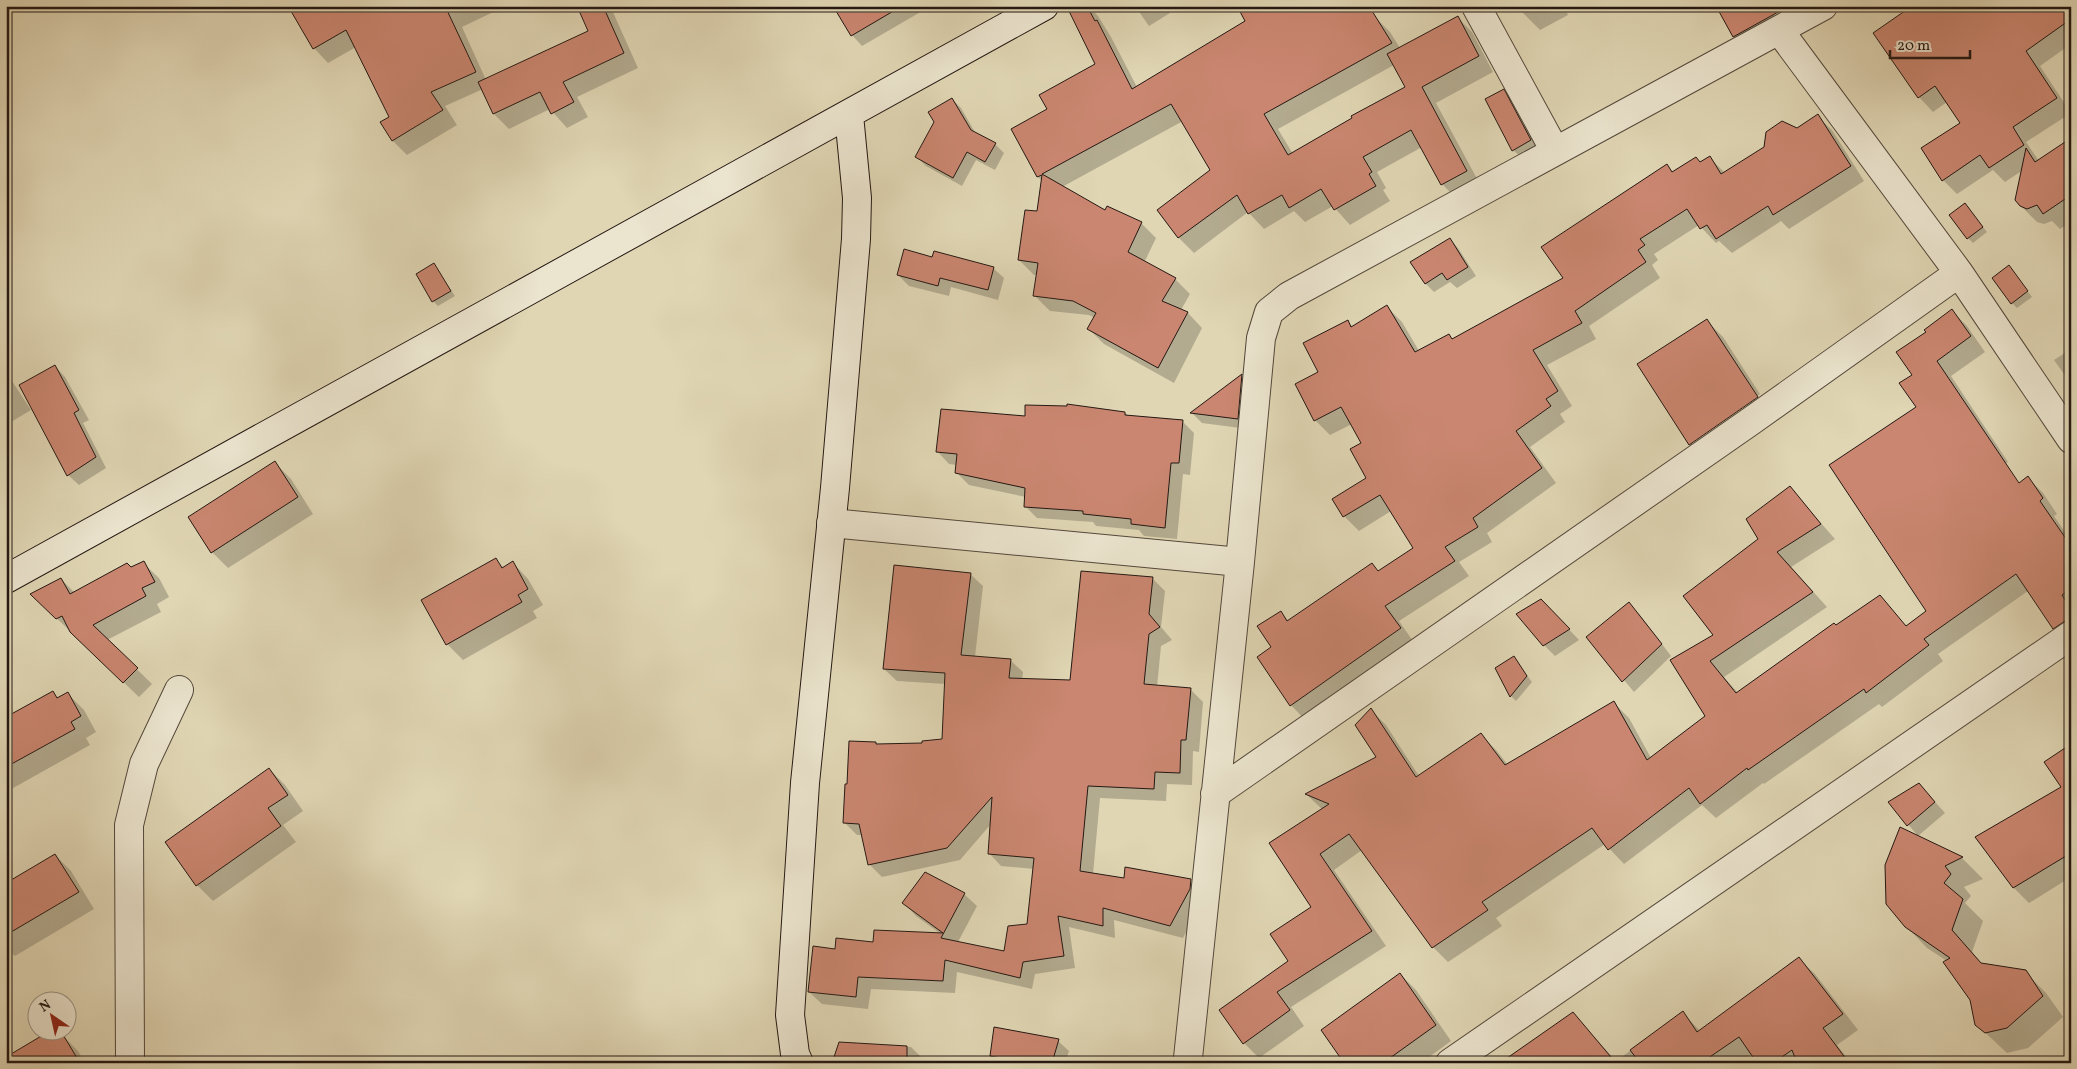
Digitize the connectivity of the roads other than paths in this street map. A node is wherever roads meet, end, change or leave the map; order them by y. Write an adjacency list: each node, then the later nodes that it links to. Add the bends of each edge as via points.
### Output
1 (1044, 6): 5 (street)
2 (1476, 6): 6 (street)
3 (1823, 6): 4 (street)
4 (1779, 30): 6 (street); 7 (street)
5 (849, 115): 9 (street, via 857,198 856,230); 11 (street)
6 (1555, 151): 10 (street, via 1289,296 1269,312 1261,338)
7 (1960, 273): 8 (street); 14 (street)
8 (2071, 439)
9 (831, 523): 10 (street); 16 (street, via 805,783 790,1016)
10 (1240, 562): 14 (street)
11 (6, 579)
12 (2071, 635): 18 (street)
13 (179, 690): 15 (street, via 144,764 129,825)
14 (1215, 794): 17 (street)
15 (130, 1063)
16 (799, 1063)
17 (1189, 1063)
18 (1450, 1063)

